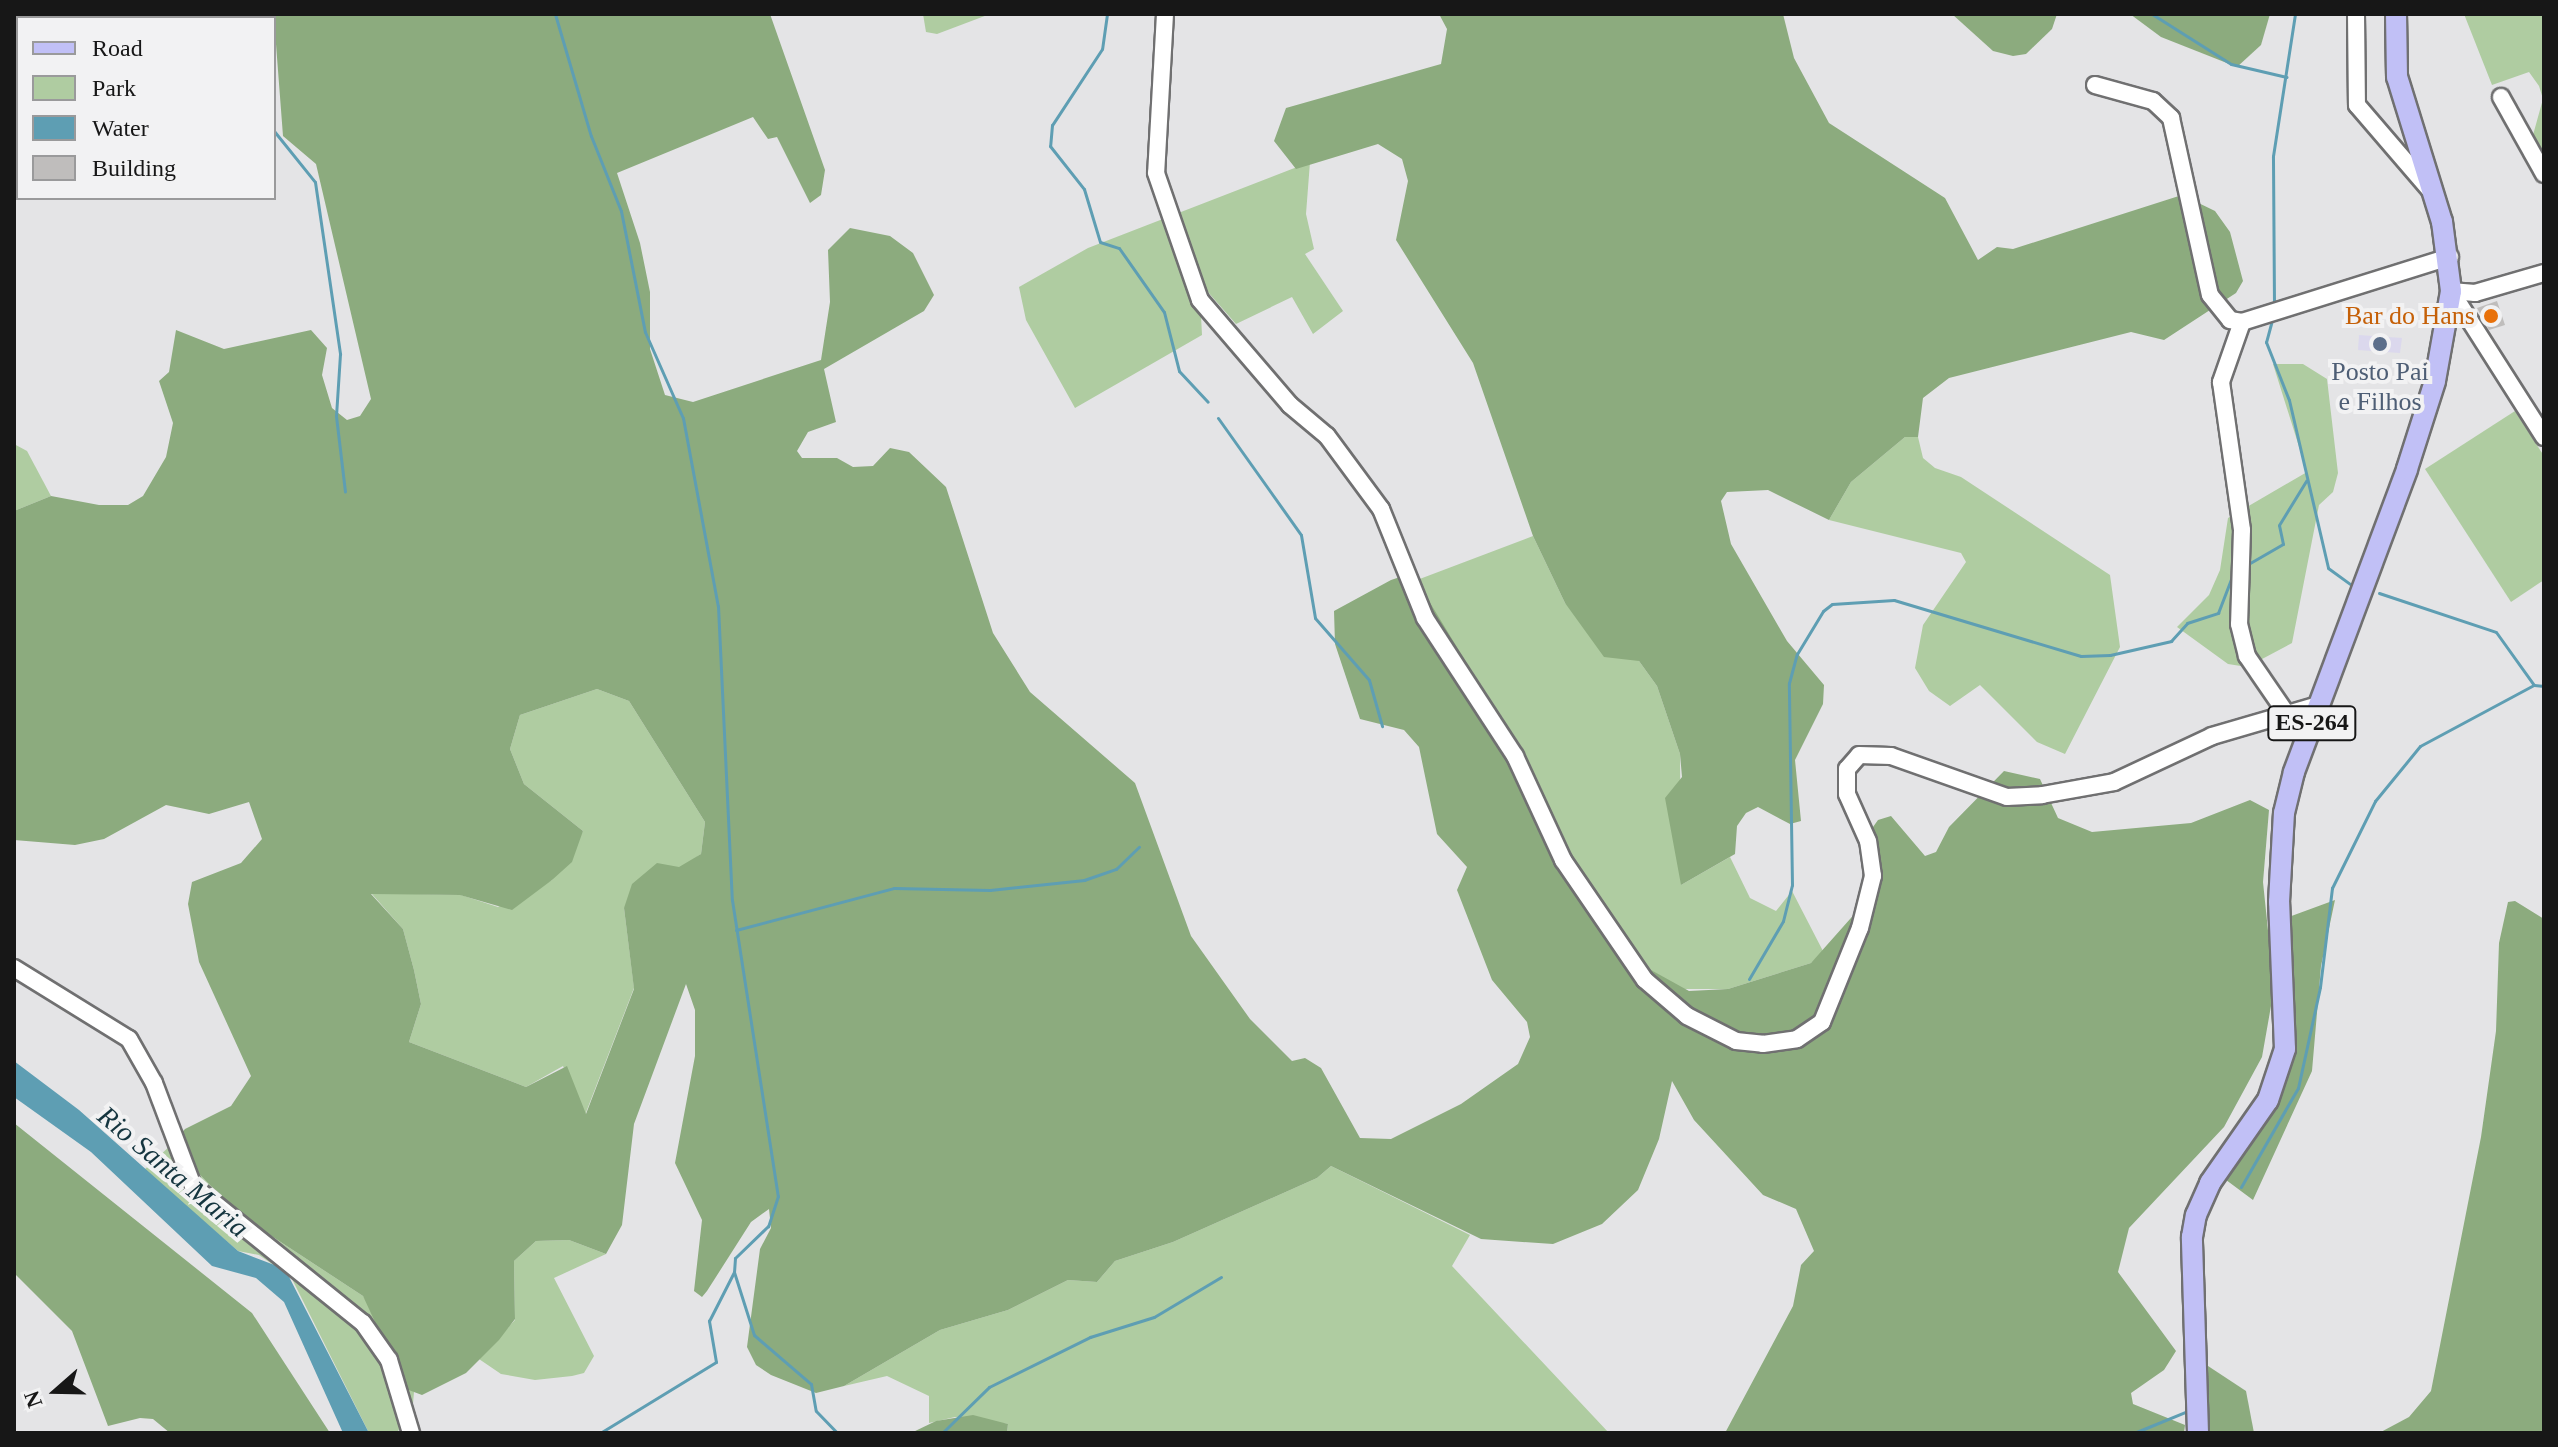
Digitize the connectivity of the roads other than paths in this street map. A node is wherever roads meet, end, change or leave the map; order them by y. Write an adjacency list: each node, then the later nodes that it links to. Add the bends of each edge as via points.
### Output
1 (1165, 14): 14 (street, via 1156,173 1200,300 1290,405 1327,436 1381,509 1425,618 1515,756 1563,860 1645,980 1687,1016 1736,1041 1763,1044 1797,1039 1822,1022 1860,928 1873,876 1874,858 1847,794 1847,769 1859,755 1891,756 2007,797 2042,795 2114,782 2212,736)
2 (2356, 14): 7 (street, via 2357,105)
3 (2396, 14): 7 (main road, ES-264, via 2397,77)
4 (2095, 85): 11 (street, via 2153,101 2171,118 2210,295 2219,312)
5 (2501, 97): 6 (street)
6 (2544, 174)
7 (2430, 190): 8 (main road, ES-264)
8 (2450, 257): 10 (main road, ES-264); 11 (street)
9 (2544, 273): 10 (street, via 2475,293)
10 (2451, 291): 12 (street); 13 (main road, ES-264, via 2435,381 2407,469)
11 (2242, 322): 14 (street, via 2221,382 2239,490 2239,624 2247,656)
12 (2544, 437)
13 (2318, 705): 14 (street); 17 (main road, ES-264, via 2294,772 2280,855 2285,1049 2268,1100 2210,1183 2192,1237)
14 (2286, 713)
15 (14, 968): 16 (street, via 47,994 129,1039 154,1083 193,1186 363,1323 389,1360)
16 (411, 1433)
17 (2198, 1433)

